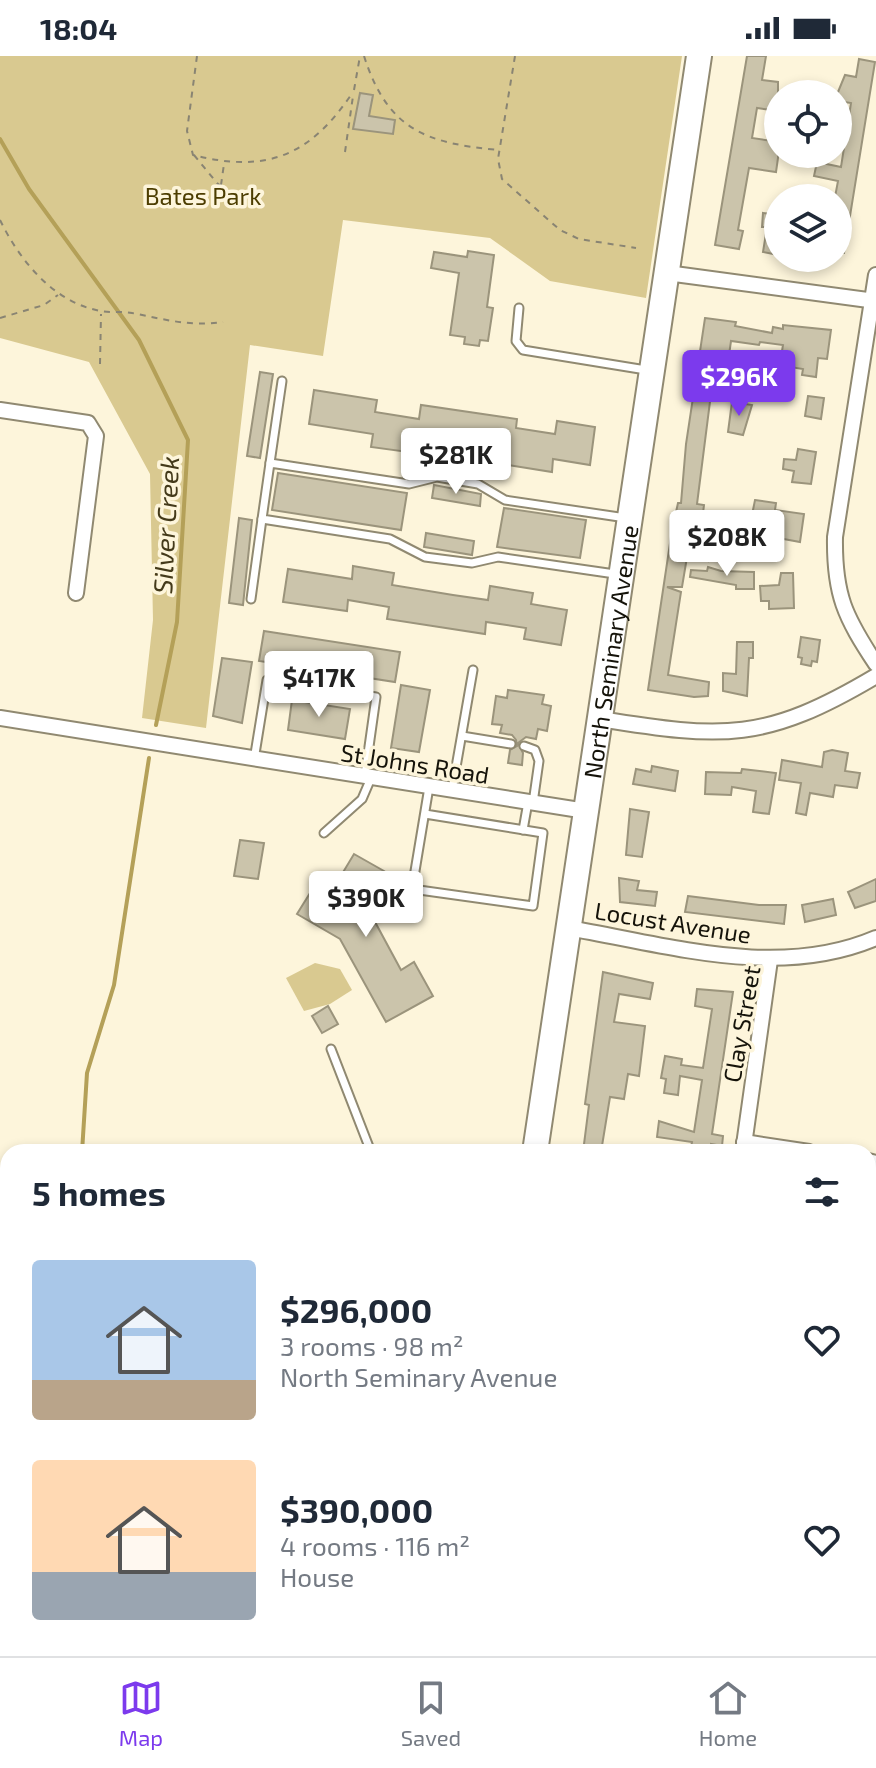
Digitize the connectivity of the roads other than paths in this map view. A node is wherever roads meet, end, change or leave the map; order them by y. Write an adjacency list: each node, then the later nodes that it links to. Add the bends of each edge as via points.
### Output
1 (699, 56): 2 (main road, North Seminary Avenue)
2 (667, 273): 4 (street); 6 (main road, North Seminary Avenue)
3 (876, 275): 4 (street)
4 (874, 301): 15 (street, via 834,568 847,620)
5 (519, 308): 6 (lane, via 516,341 523,350)
6 (652, 371): 11 (main road, North Seminary Avenue)
7 (282, 381): 9 (lane)
8 (0, 410): 13 (street, via 88,423 96,436)
9 (270, 463): 10 (lane); 11 (lane, via 409,484 437,477 478,484 505,500)
10 (262, 519): 12 (lane, via 390,539 425,557 472,563 498,557); 14 (lane)
11 (630, 519): 12 (main road, North Seminary Avenue)
12 (621, 575): 19 (main road, North Seminary Avenue)
13 (76, 593)
14 (251, 599)
15 (876, 664)
16 (473, 670): 21 (lane)
17 (876, 676): 19 (street, via 824,707 744,731 671,730)
18 (1, 718): 20 (street); 24 (street, St Johns Road)
19 (600, 719): 29 (main road, North Seminary Avenue)
20 (0, 736)
21 (462, 736): 22 (lane); 27 (lane)
22 (511, 744)
23 (524, 746): 28 (lane, via 535,750 539,761)
24 (254, 761): 25 (street, St Johns Road); 25 (lane, via 267,680 376,697)
25 (368, 778): 26 (street, St Johns Road); 32 (lane, via 362,799)
26 (429, 787): 27 (street, St Johns Road); 30 (lane)
27 (452, 791): 28 (street, St Johns Road)
28 (530, 803): 29 (street, St Johns Road); 31 (lane)
29 (586, 811): 33 (main road, North Seminary Avenue)
30 (425, 814): 31 (lane); 31 (lane, via 412,889 533,906 543,833)
31 (523, 830)
32 (324, 833)
33 (568, 928): 35 (street, Locust Avenue); 38 (main road, North Seminary Avenue)
34 (876, 938): 35 (street, Clay Street, via 823,955)
35 (770, 960): 39 (street, Clay Street)
36 (331, 1049): 37 (lane)
37 (368, 1144)
38 (536, 1144)
39 (744, 1144)

